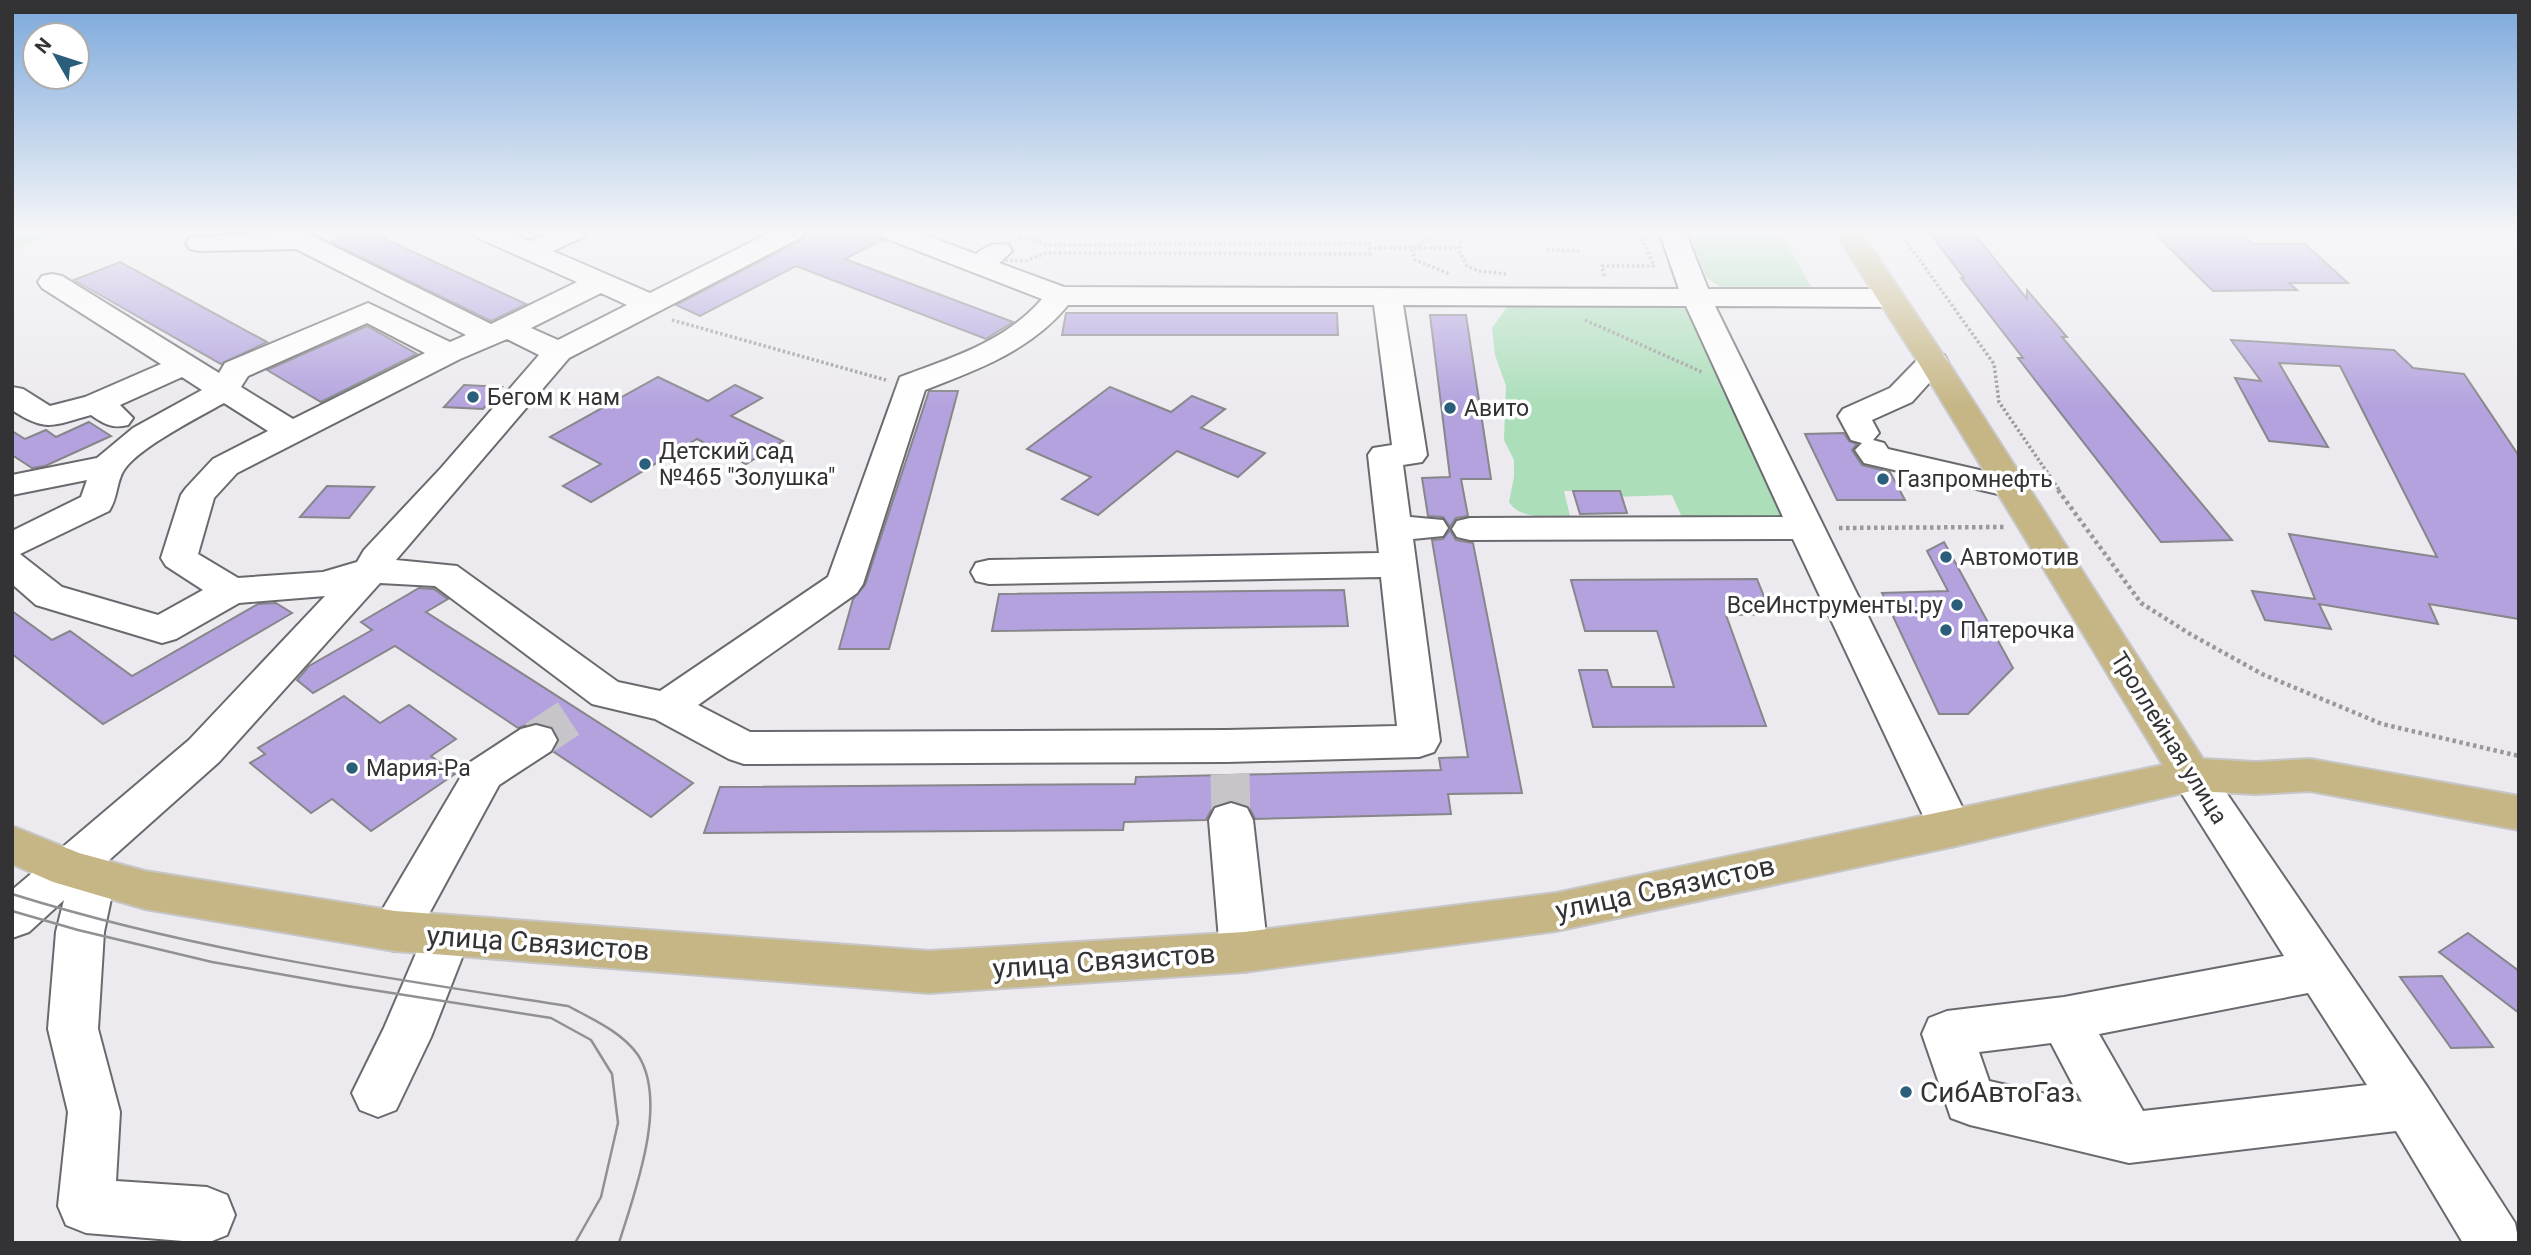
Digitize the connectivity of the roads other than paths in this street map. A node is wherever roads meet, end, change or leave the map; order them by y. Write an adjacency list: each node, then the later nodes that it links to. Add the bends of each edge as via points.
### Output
1 (64, 290): 18 (street)
2 (407, 290): 14 (street)
3 (584, 290): 14 (street)
4 (617, 290): 13 (street)
5 (681, 290): 13 (street)
6 (1050, 290): 9 (street)
7 (1694, 290): 10 (street)
8 (1885, 290): 12 (main road, Троллейная улица)
9 (1060, 296): 11 (street); 35 (street, via 1044,318 1004,348 911,384 844,584)
10 (1696, 296): 11 (street); 12 (street); 28 (street)
11 (1387, 297): 29 (street, via 1410,455 1385,455)
12 (1890, 298): 17 (main road, Троллейная улица)
13 (652, 305): 15 (street)
14 (497, 331): 15 (street); 16 (street)
15 (558, 352): 32 (street)
16 (449, 353): 19 (street, via 368,312 236,370); 22 (street)
17 (1933, 362): 26 (main road, Троллейная улица); 26 (street, via 1901,395 1854,416 1876,456)
18 (184, 365): 19 (street); 21 (street)
19 (224, 390): 22 (street); 23 (street)
20 (12, 396): 21 (street, via 45,417)
21 (96, 404): 23 (street)
22 (292, 432): 34 (street, via 225,466 198,495 179,558)
23 (145, 435): 24 (street)
24 (108, 466): 25 (street); 30 (street, via 97,503)
25 (12, 485)
26 (2011, 487): 37 (main road, Троллейная улица)
27 (1470, 528): 28 (street)
28 (1806, 528): 40 (street)
29 (1407, 541): 33 (street); 35 (street, via 1419,741 1228,760 744,748)
30 (12, 545)
31 (12, 564): 34 (street, via 48,596 162,630)
32 (371, 570): 34 (street, via 325,583); 35 (street, via 444,575 593,702); 42 (street, via 204,751)
33 (989, 572)
34 (232, 591)
35 (666, 707)
36 (536, 740): 44 (street, via 484,774)
37 (2191, 775): 38 (main road, улица Связистов, via 2310,775); 40 (main road, улица Связистов); 47 (street, Троллейная улица)
38 (2519, 813)
39 (1231, 820): 46 (street)
40 (1951, 829): 46 (main road, улица Связистов, via 1556,912)
41 (12, 844): 42 (main road, улица Связистов)
42 (81, 872): 43 (street); 44 (main road, улица Связистов, via 145,890); 52 (street, via 72,1029 94,1112 86,1206)
43 (12, 918)
44 (395, 931): 45 (main road, улица Связистов)
45 (446, 937): 46 (main road, улица Связистов, via 929,972); 49 (street)
46 (1244, 952)
47 (2320, 971): 48 (street); 50 (street, Троллейная улица)
48 (2064, 1019): 51 (street); 51 (street, via 1947,1034 1970,1101)
49 (378, 1093)
50 (2409, 1105): 51 (street); 53 (street, Троллейная улица)
51 (2129, 1139)
52 (207, 1214)
53 (2495, 1243)

